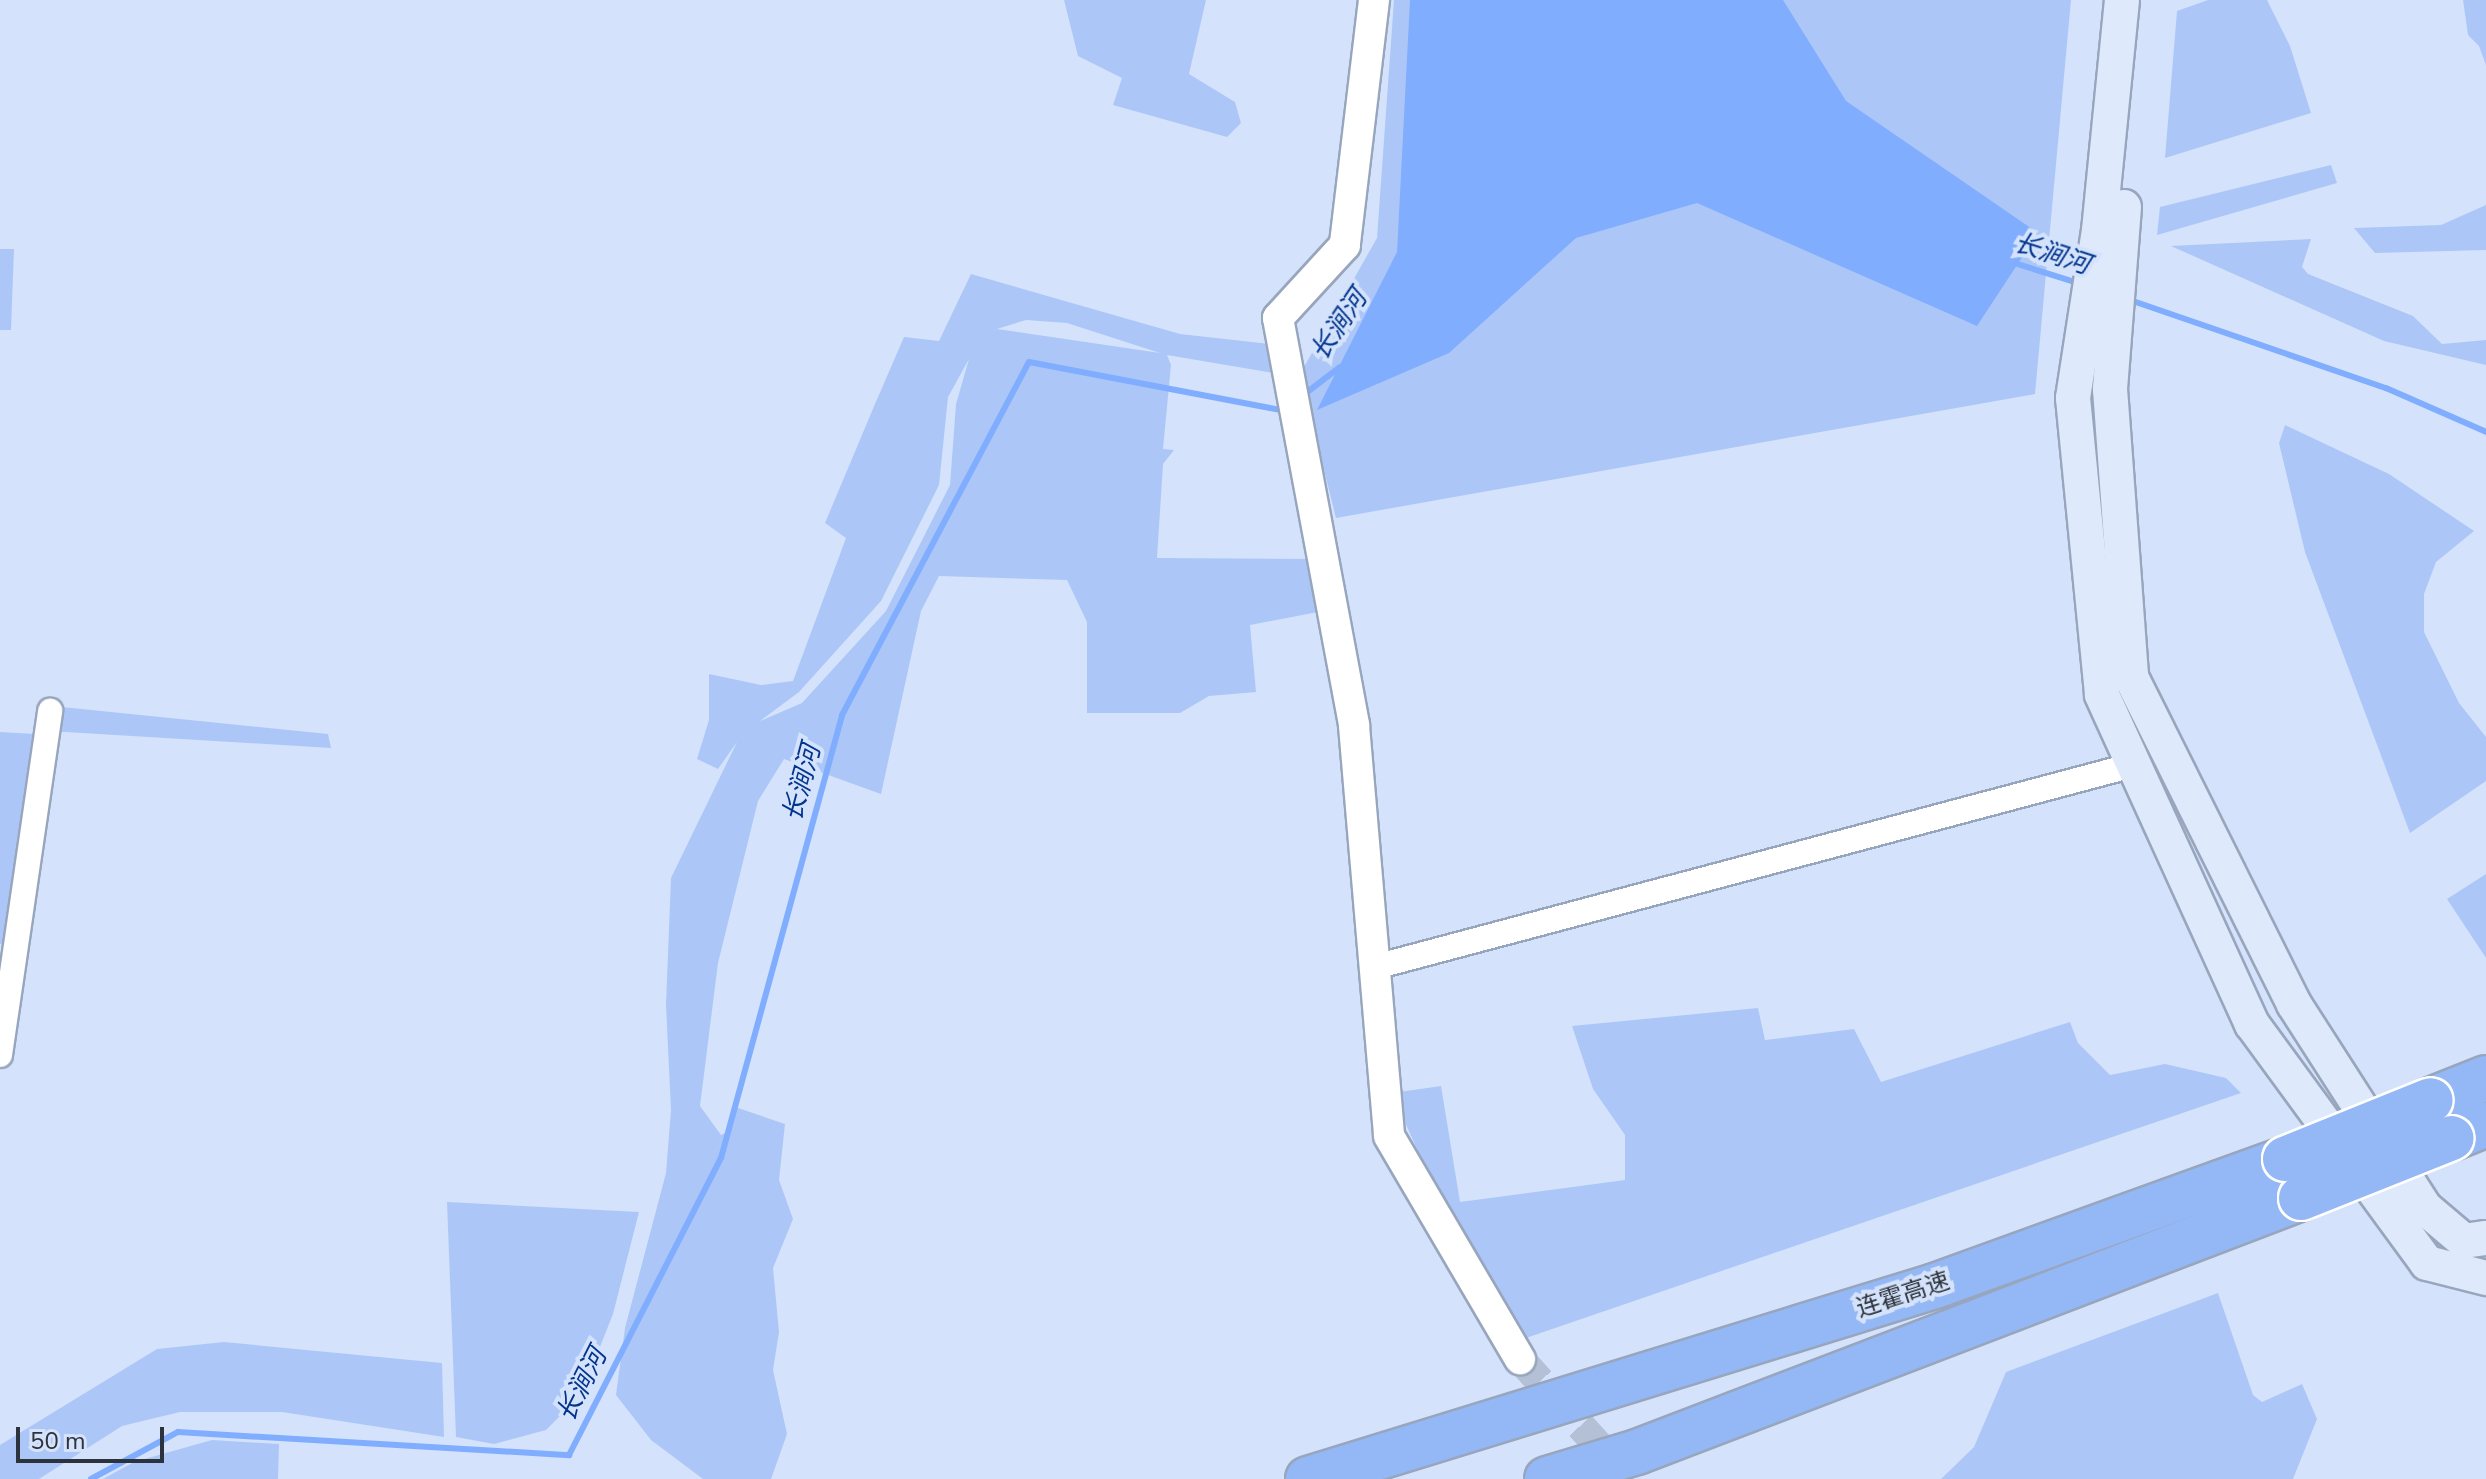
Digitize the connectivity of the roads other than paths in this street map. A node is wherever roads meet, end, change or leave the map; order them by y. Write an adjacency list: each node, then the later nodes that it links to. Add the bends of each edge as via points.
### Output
1 (1374, 0): 7 (street, via 1345,245 1278,318 1354,726)
2 (2122, 0): 4 (main road)
3 (2145, 0): 4 (main road)
4 (2110, 234): 6 (main road, via 2073,398 2102,695); 12 (main road, via 2110,389 2131,677 2294,1004 2425,1208 2464,1241)
5 (50, 711): 8 (street)
6 (2133, 765): 7 (street); 13 (main road, via 2252,1024 2427,1263)
7 (1375, 967): 14 (street, via 1389,1136)
8 (0, 1055)
9 (2486, 1078): 11 (highway, 连霍高速, bridge, via 2431,1100)
10 (2469, 1131): 11 (highway, 连霍高速, bridge)
11 (2293, 1178): 15 (highway, 连霍高速); 16 (highway, 连霍高速, via 1637,1452)
12 (2486, 1238)
13 (2486, 1278)
14 (1520, 1359)
15 (1308, 1479)
16 (1547, 1479)

